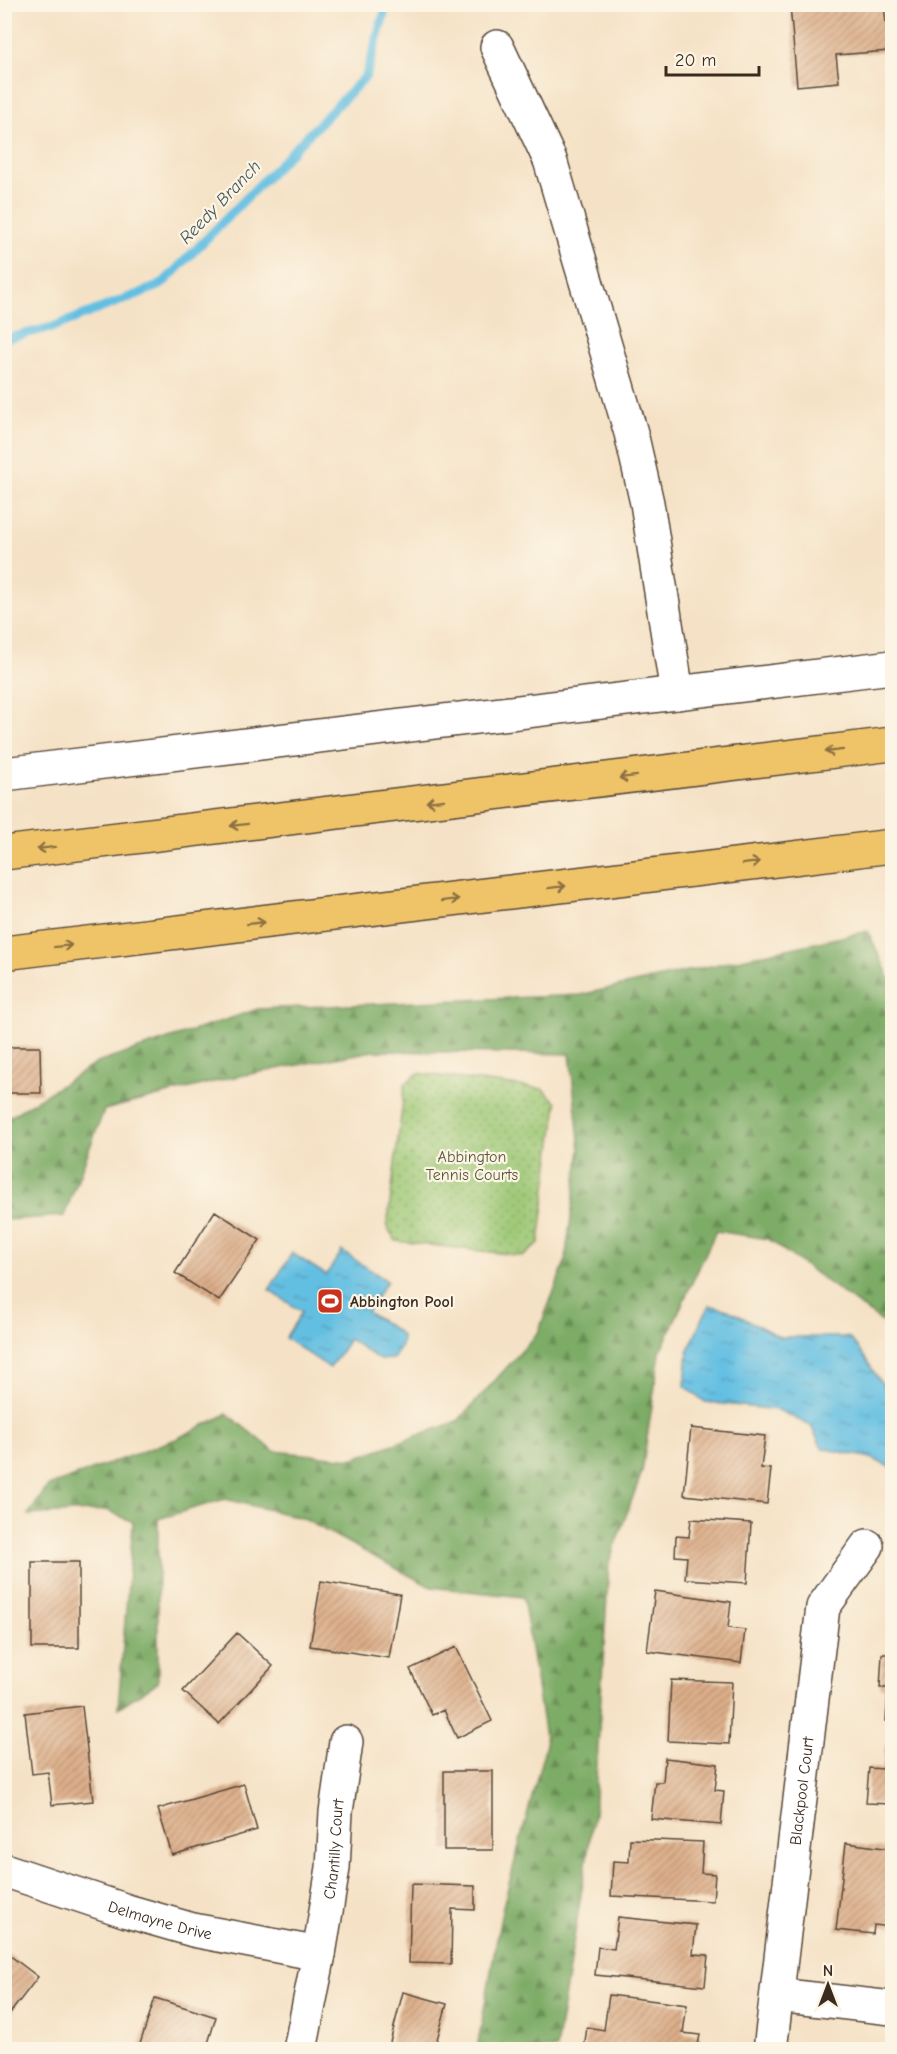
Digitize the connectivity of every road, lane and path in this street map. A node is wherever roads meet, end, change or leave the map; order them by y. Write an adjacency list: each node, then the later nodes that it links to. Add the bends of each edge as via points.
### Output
1 (497, 47): 3 (street, via 550,160 631,433 647,503)
2 (892, 667): 3 (street)
3 (677, 693): 5 (street)
4 (892, 744): 7 (highway, one-way to 7)
5 (4, 774)
6 (892, 846): 8 (highway, one-way to 6)
7 (4, 853)
8 (4, 953)
9 (867, 1546): 13 (street, Blackpool Court, via 823,1607)
10 (346, 1742): 12 (street, Chantilly Court, via 333,1868)
11 (4, 1870): 12 (street, Delmayne Drive, via 193,1930)
12 (319, 1954): 15 (street, Chantilly Court)
13 (777, 1995): 14 (street); 16 (street, Blackpool Court)
14 (892, 2008)
15 (300, 2049)
16 (770, 2049)

